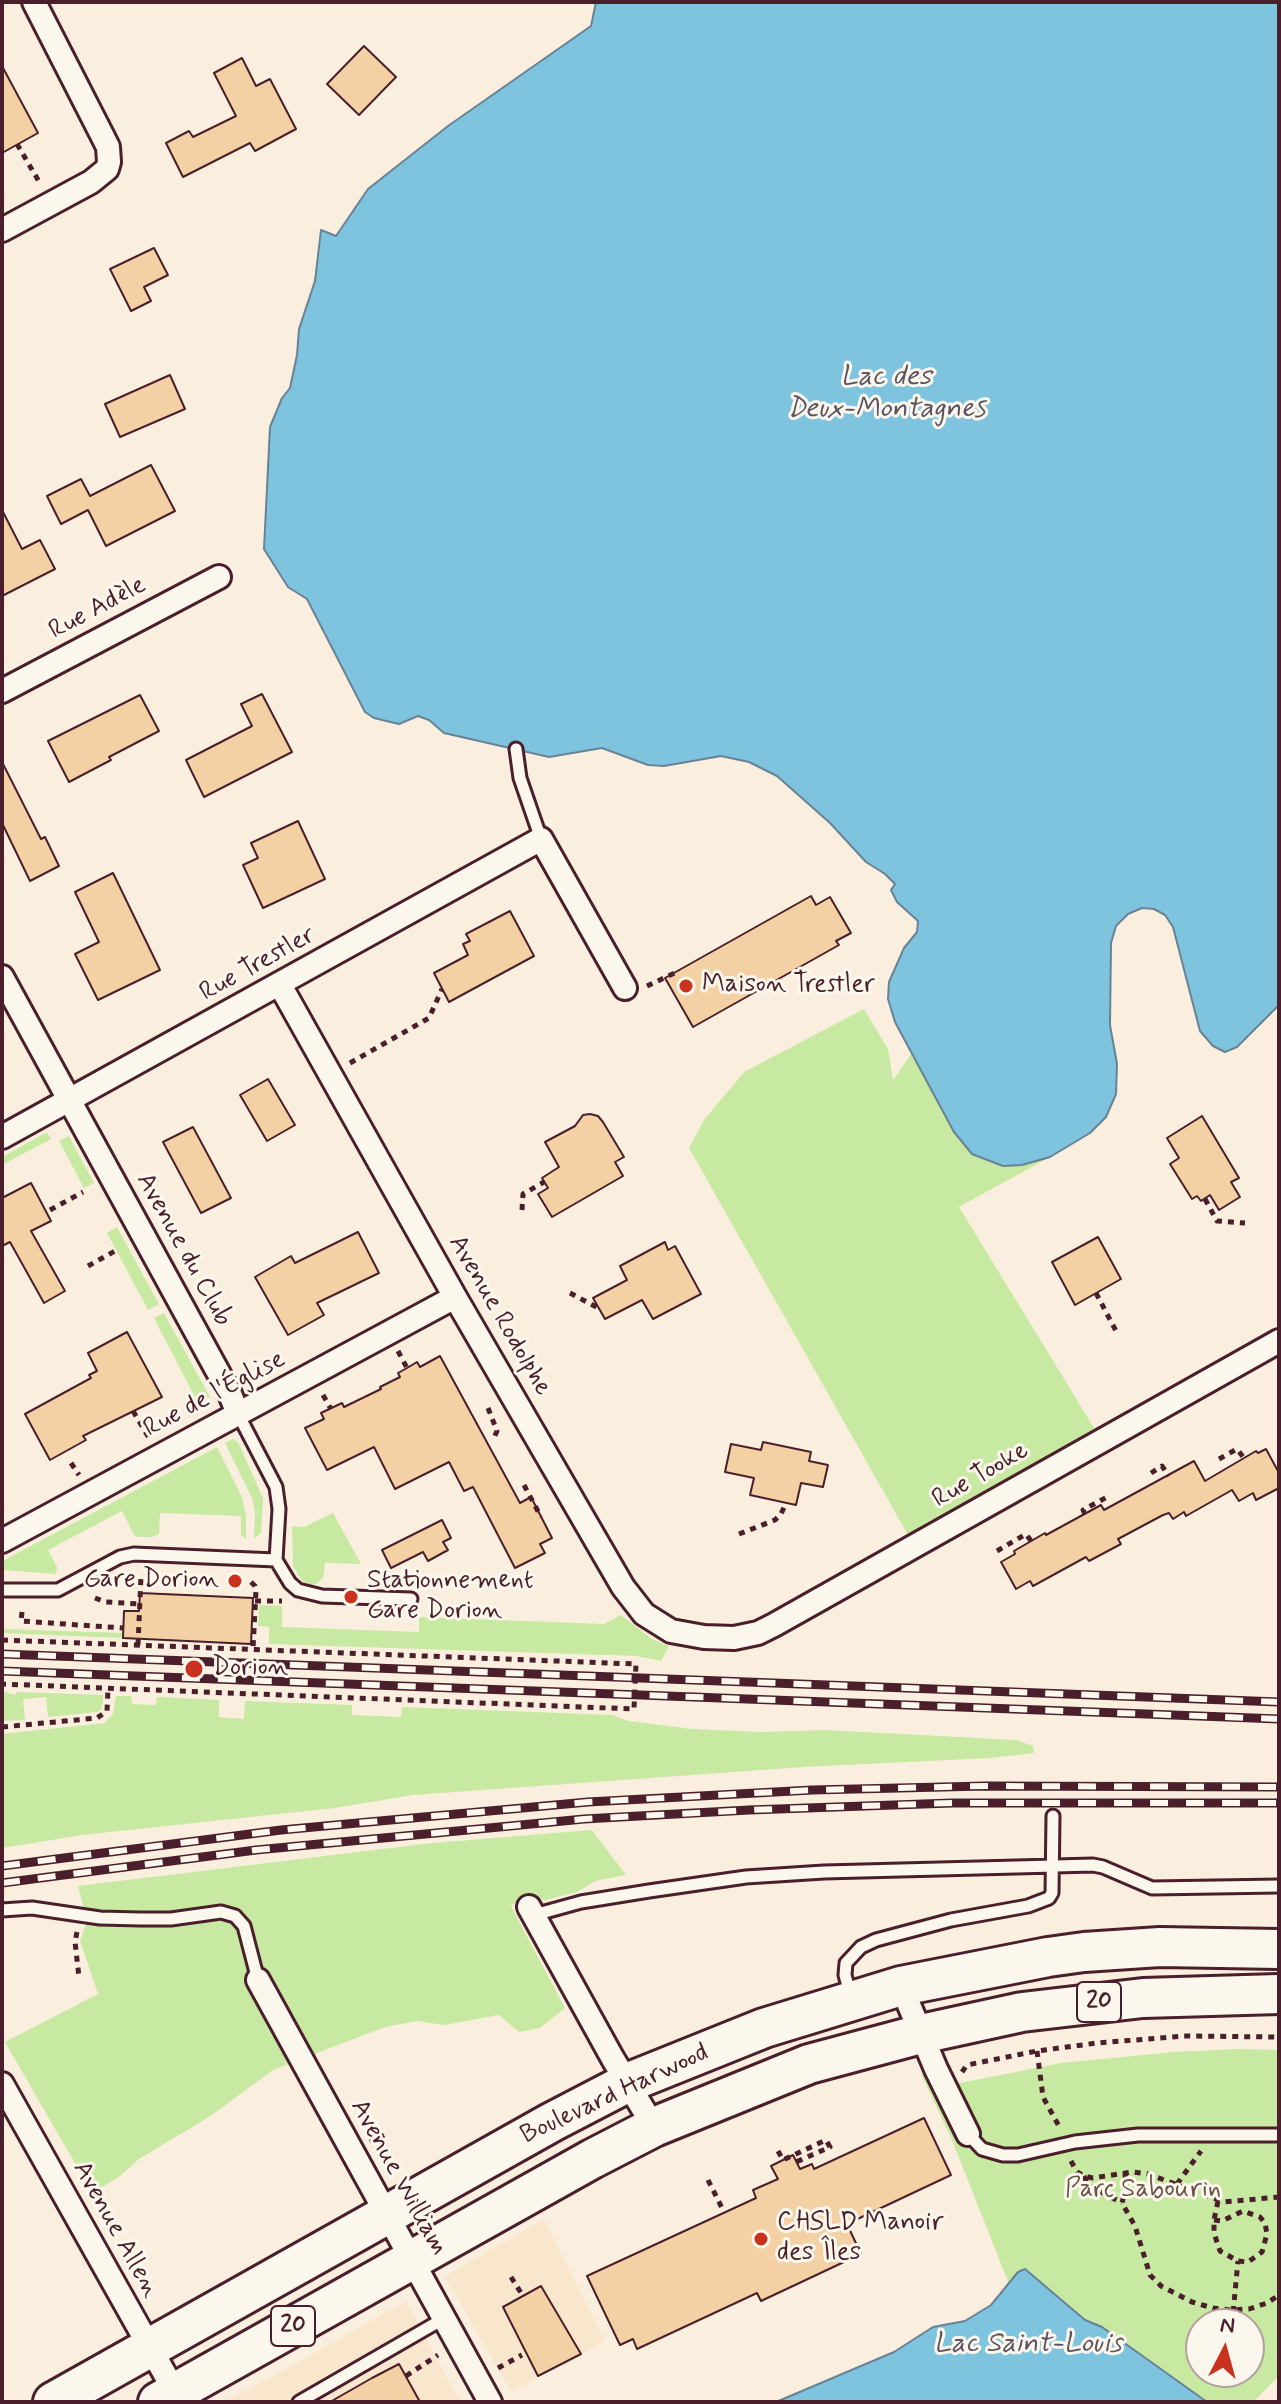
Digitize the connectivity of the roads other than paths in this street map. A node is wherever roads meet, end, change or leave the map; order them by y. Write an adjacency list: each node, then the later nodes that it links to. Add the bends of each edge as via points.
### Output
1 (34, 2): 2 (street, via 108,147 109,162 91,182)
2 (2, 230)
3 (219, 577): 4 (street, Rue Adèle)
4 (2, 691)
5 (516, 749): 6 (lane)
6 (541, 839): 8 (street, Rue Trestler); 9 (street)
7 (2, 977): 10 (street, Avenue du Club)
8 (280, 985): 10 (street, Rue Trestler); 12 (street, Avenue Rodolphe)
9 (634, 988)
10 (69, 1102): 11 (street, Rue Trestler); 14 (street, Avenue du Club)
11 (2, 1137)
12 (455, 1297): 14 (street, Rue de l'Église); 19 (street, Avenue Rodolphe, via 633,1603 671,1631)
13 (1279, 1341): 19 (street, Rue Tooke, via 774,1625 745,1636)
14 (238, 1414): 15 (street, Rue de l'Église); 16 (lane, Avenue du Club, via 278,1497)
15 (2, 1541)
16 (276, 1560): 17 (lane, via 134,1554 58,1590); 18 (lane, via 290,1583 306,1593)
17 (2, 1590)
18 (411, 1599)
19 (704, 1637)
20 (1053, 1816): 21 (lane)
21 (1053, 1866): 22 (lane, via 1103,1867 1141,1885 1165,1889); 24 (lane, via 746,1877); 29 (lane, via 1052,1893 1044,1901 896,1933 861,1947 844,1971)
22 (1279, 1886)
23 (2, 1910): 26 (lane, via 171,1919 221,1912 244,1926)
24 (532, 1911): 31 (street)
25 (1279, 1949): 27 (highway, Boulevard Harwood / 20, via 1084,1952)
26 (258, 1980): 36 (street, Avenue William)
27 (901, 1986): 29 (highway, Boulevard Harwood / 20); 30 (street)
28 (1279, 1994): 30 (highway, Boulevard Harwood / 20, via 1108,2001 1022,2012)
29 (852, 2001): 31 (highway, Boulevard Harwood / 20, via 764,2028)
30 (921, 2034): 33 (highway, Boulevard Harwood / 20, via 809,2064); 34 (street)
31 (627, 2083): 33 (street); 36 (highway, Boulevard Harwood / 20)
32 (2, 2084): 39 (street, Avenue Allen)
33 (654, 2127): 37 (highway, Boulevard Harwood / 20)
34 (968, 2134): 35 (lane, via 982,2149 1003,2155 1138,2135)
35 (1279, 2135)
36 (386, 2215): 37 (street, Avenue William); 39 (highway, Boulevard Harwood / 20)
37 (411, 2259): 38 (street, Avenue William); 40 (highway, Boulevard Harwood / 20)
38 (443, 2319): 42 (lane); 43 (street, Avenue William)
39 (149, 2349): 40 (street, Avenue Allen); 41 (highway, Boulevard Harwood / 20)
40 (171, 2399)
41 (53, 2402)
42 (299, 2402)
43 (490, 2402)

